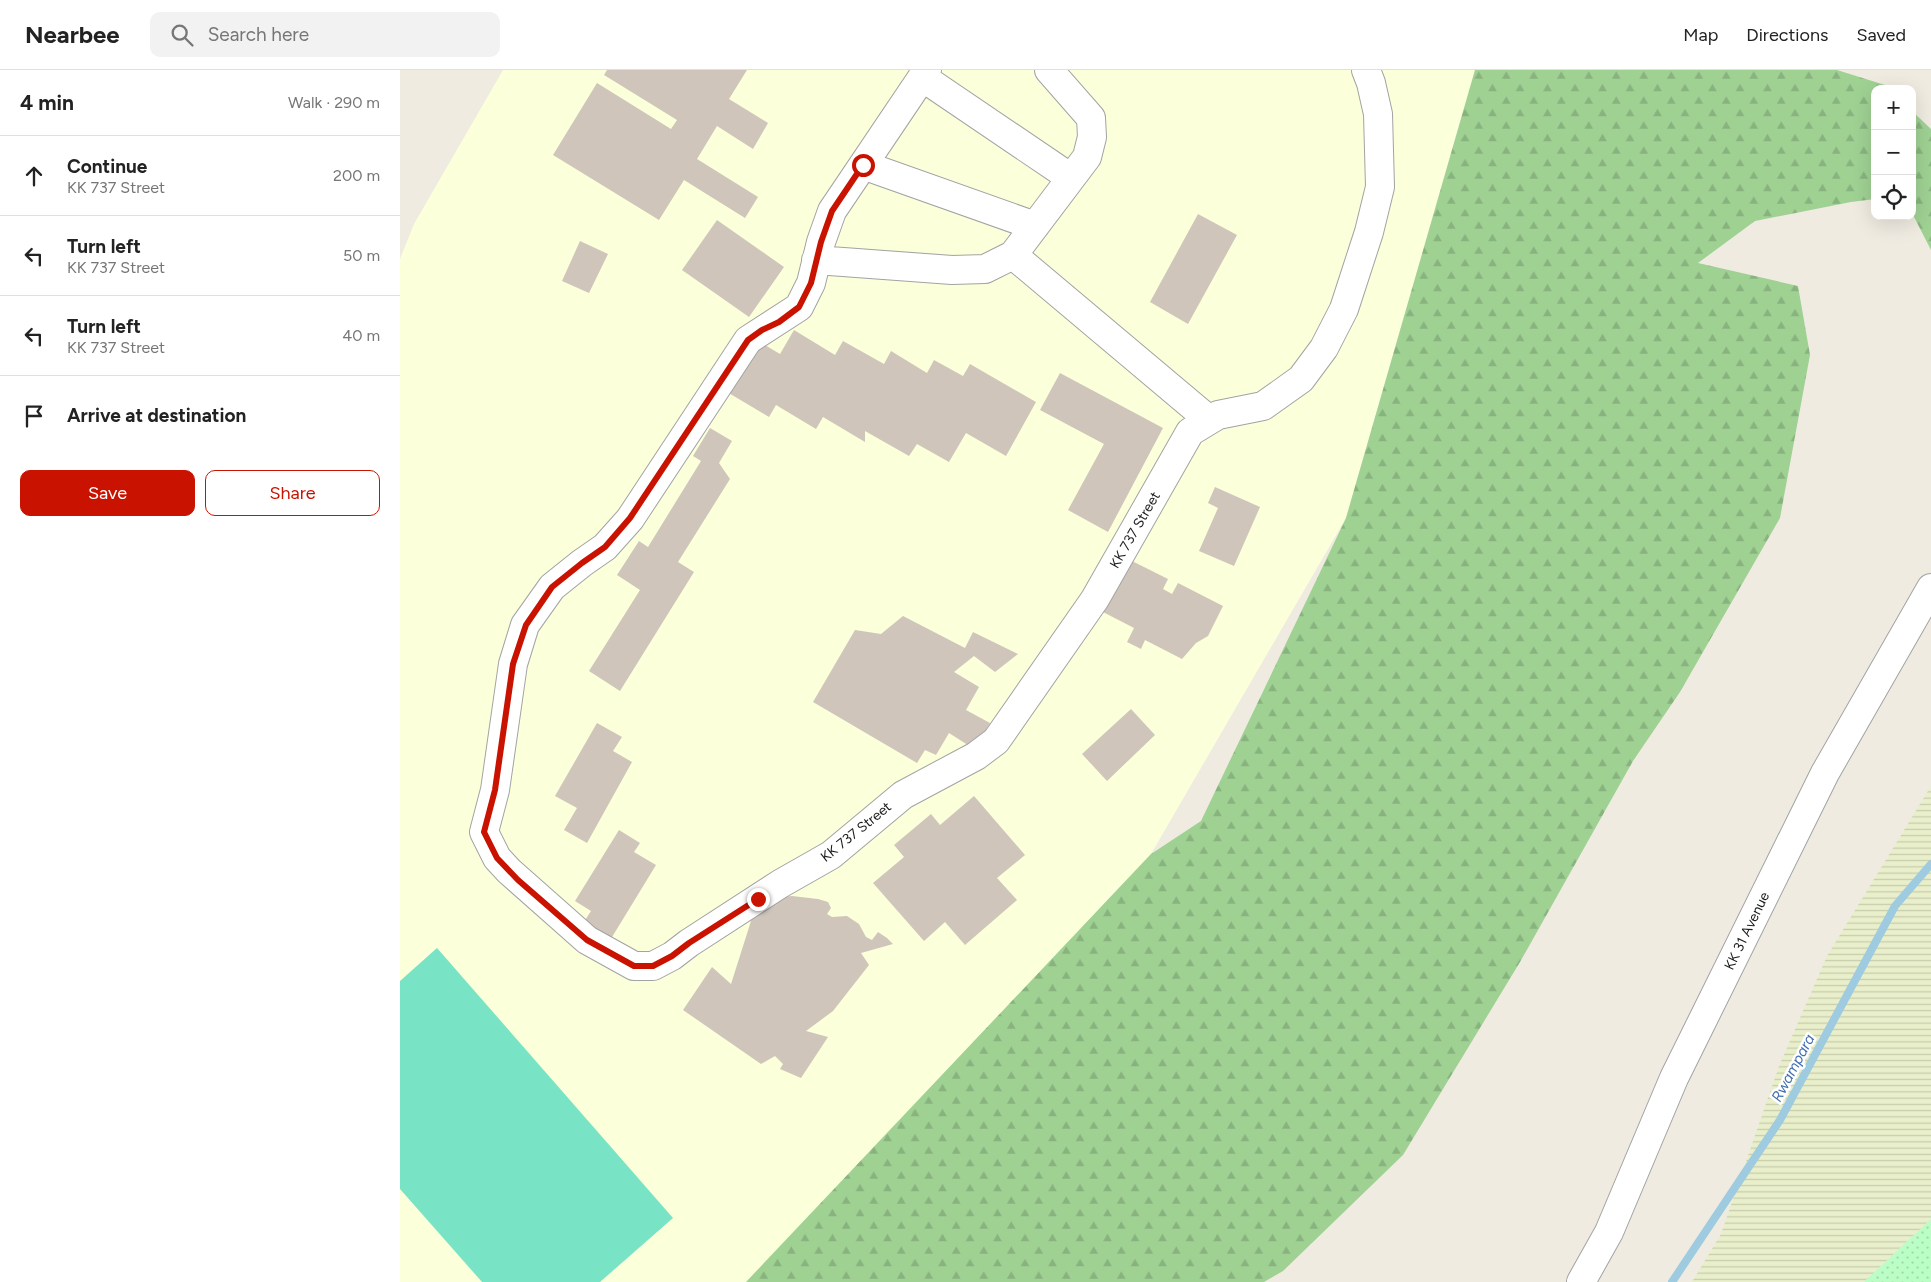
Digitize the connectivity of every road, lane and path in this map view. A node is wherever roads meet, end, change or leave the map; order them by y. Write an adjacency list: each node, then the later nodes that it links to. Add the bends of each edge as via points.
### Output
1 (1049, 70): 5 (street, via 1091,118 1092,137 1087,157)
2 (1366, 70): 9 (street, KK 737 Street, via 1378,114 1380,187 1344,309 1324,348 1301,379 1263,406)
3 (925, 74): 4 (street, KK 737 Street); 5 (street)
4 (863, 165): 6 (street); 8 (street, KK 737 Street, via 832,211)
5 (1071, 178): 6 (street)
6 (1035, 226): 7 (street)
7 (1013, 255): 8 (street, via 985,269 952,270); 9 (street)
8 (816, 260): 9 (street, KK 737 Street, via 811,283 799,307 748,340 630,518 605,547 552,587 526,625 513,664 495,790 484,832 497,858 518,880 587,940 634,966 653,966 672,956 780,884 831,855 903,795 976,756 996,741 1095,599 1190,432)
9 (1208, 419)
10 (1931, 588): 11 (street, KK 31 Avenue, via 1825,773 1674,1078 1609,1232)
11 (1581, 1282)

